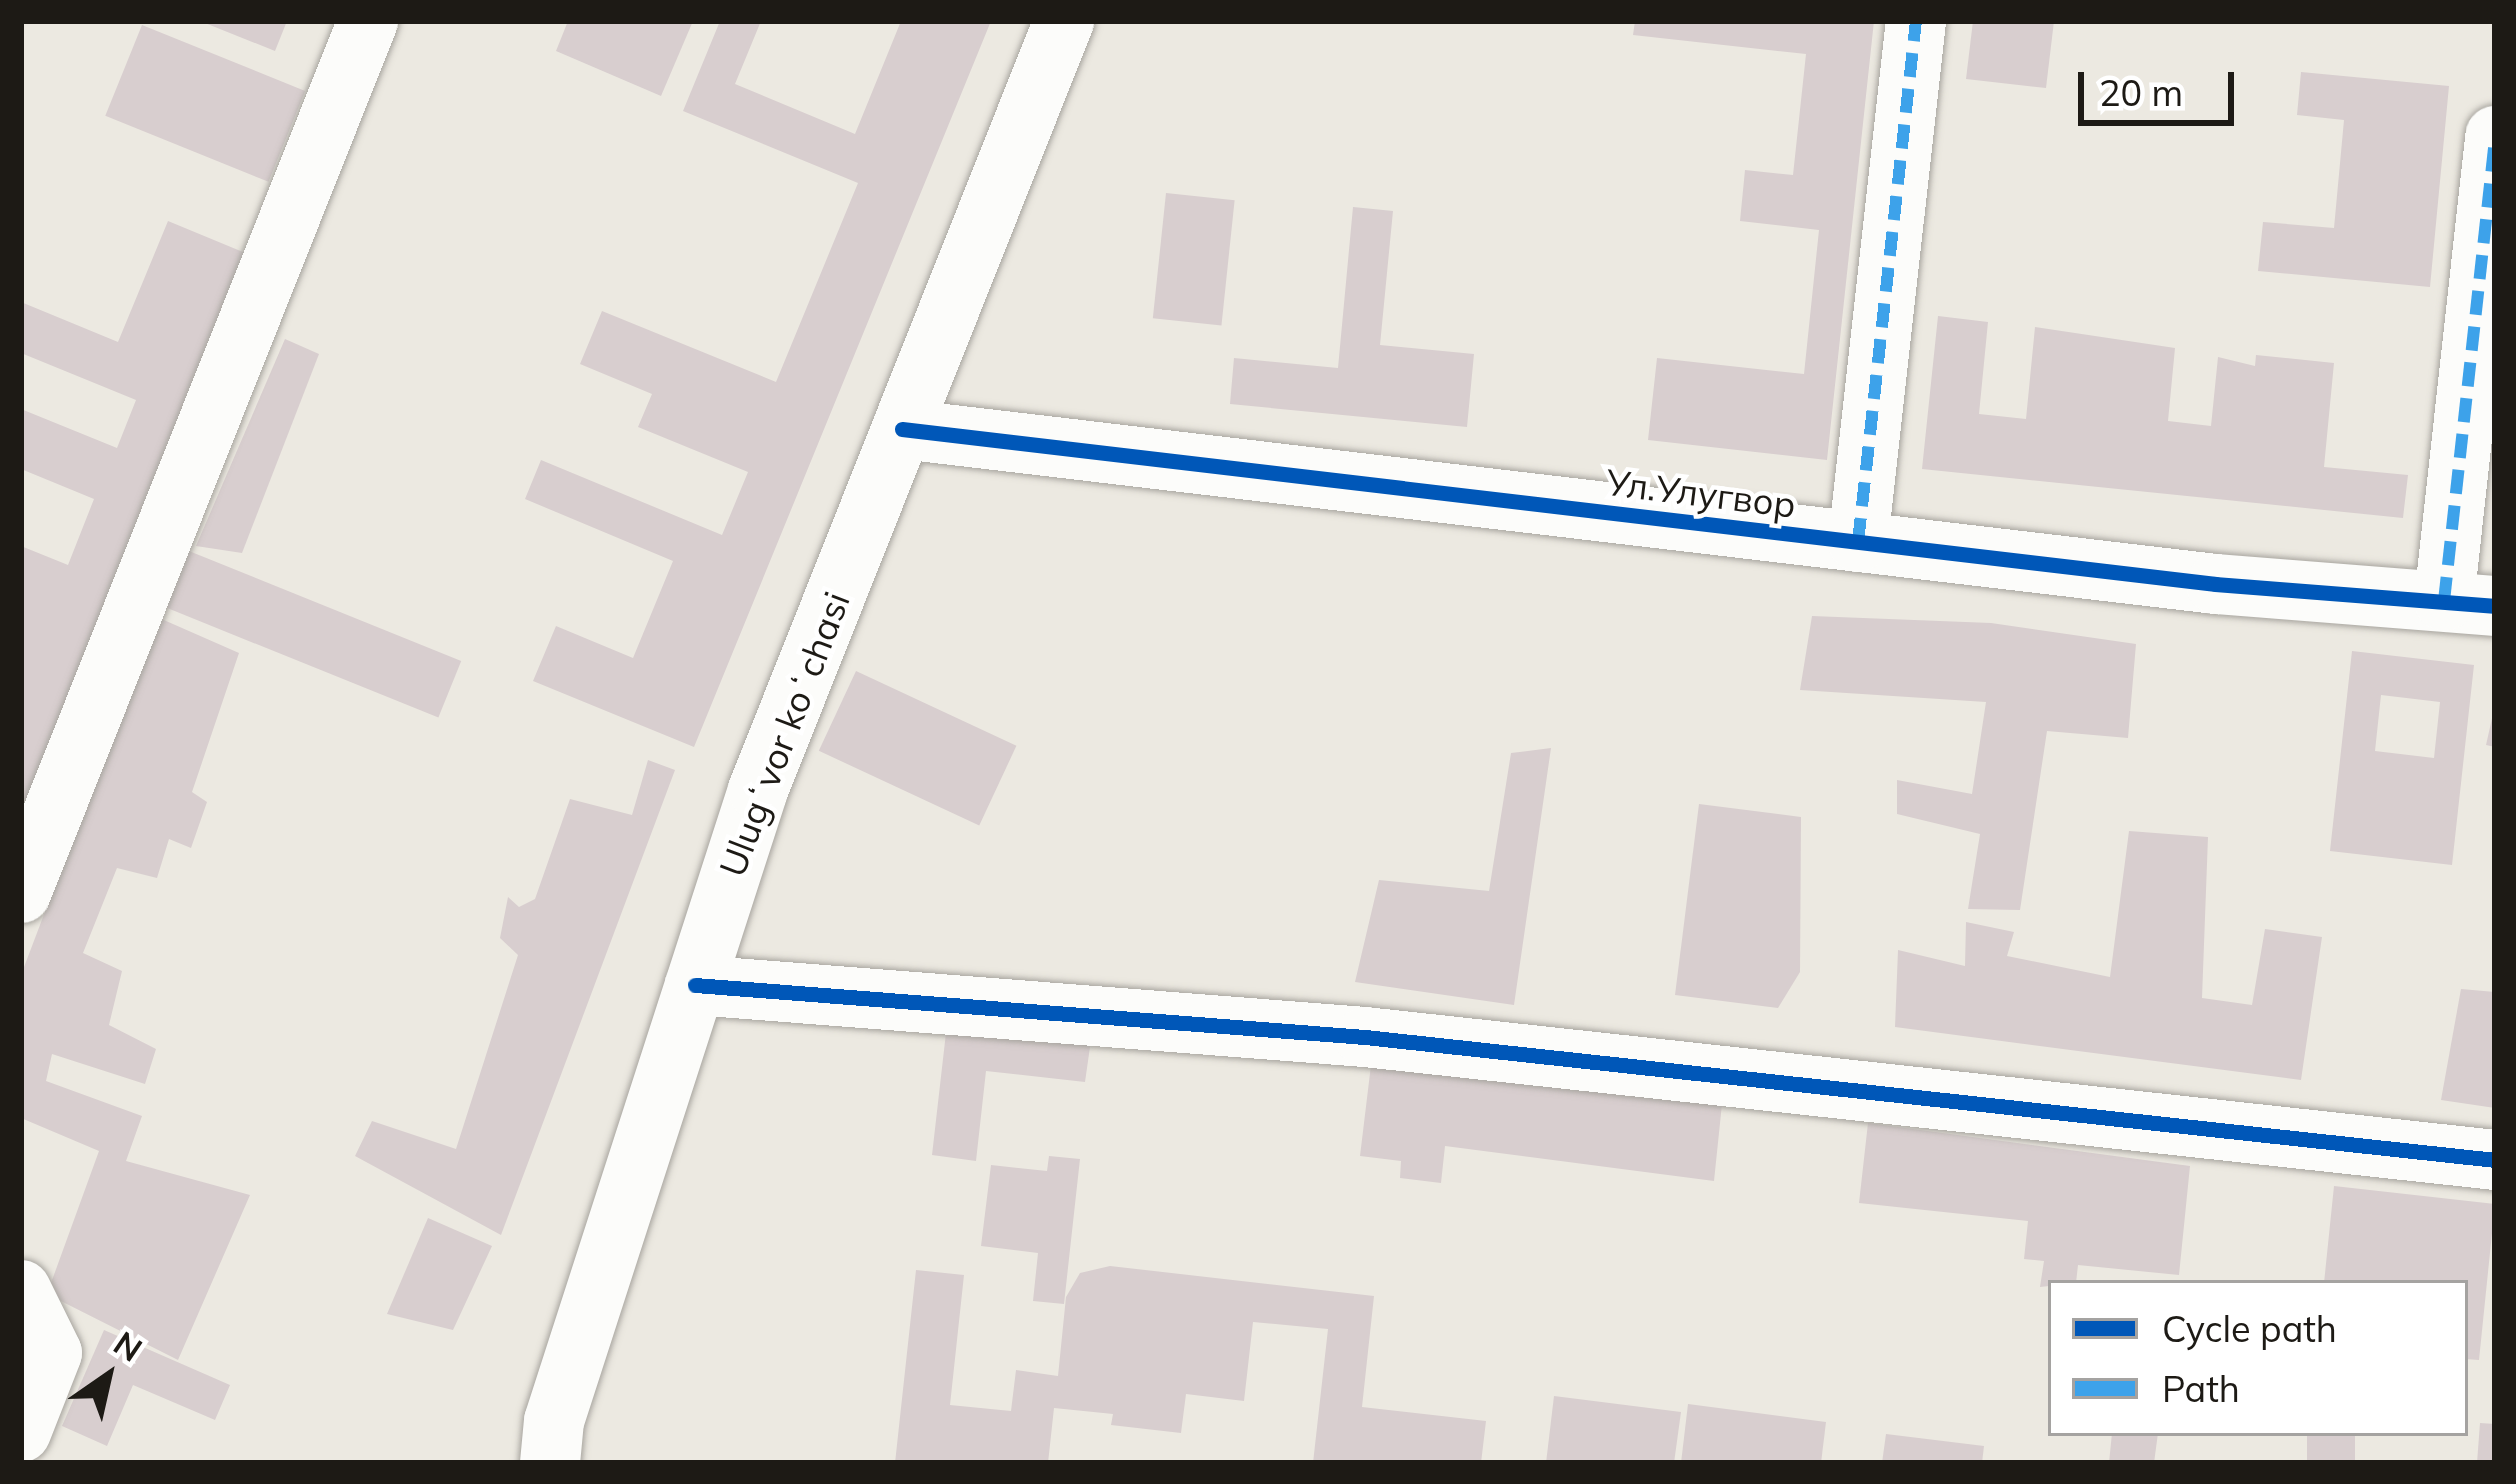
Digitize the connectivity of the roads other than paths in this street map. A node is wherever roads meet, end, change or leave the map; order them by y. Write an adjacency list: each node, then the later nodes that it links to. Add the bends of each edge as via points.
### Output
1 (368, 21): 8 (street)
2 (1064, 21): 5 (street, Ulugʻvor koʻchasi)
3 (1916, 21): 6 (street)
4 (2495, 136): 7 (street, Ул.Улугвор)
5 (902, 429): 6 (street, Ул.Улугвор); 9 (street, Ulugʻvor koʻchasi, via 758,790)
6 (1858, 542): 7 (street, Ул.Улугвор)
7 (2469, 604)
8 (21, 893)
9 (695, 985): 10 (street, via 1365,1037); 13 (street, Ulugʻvor koʻchasi, via 554,1420)
10 (2495, 1160)
11 (21, 1289): 12 (street, via 52,1353)
12 (21, 1432)
13 (550, 1463)

